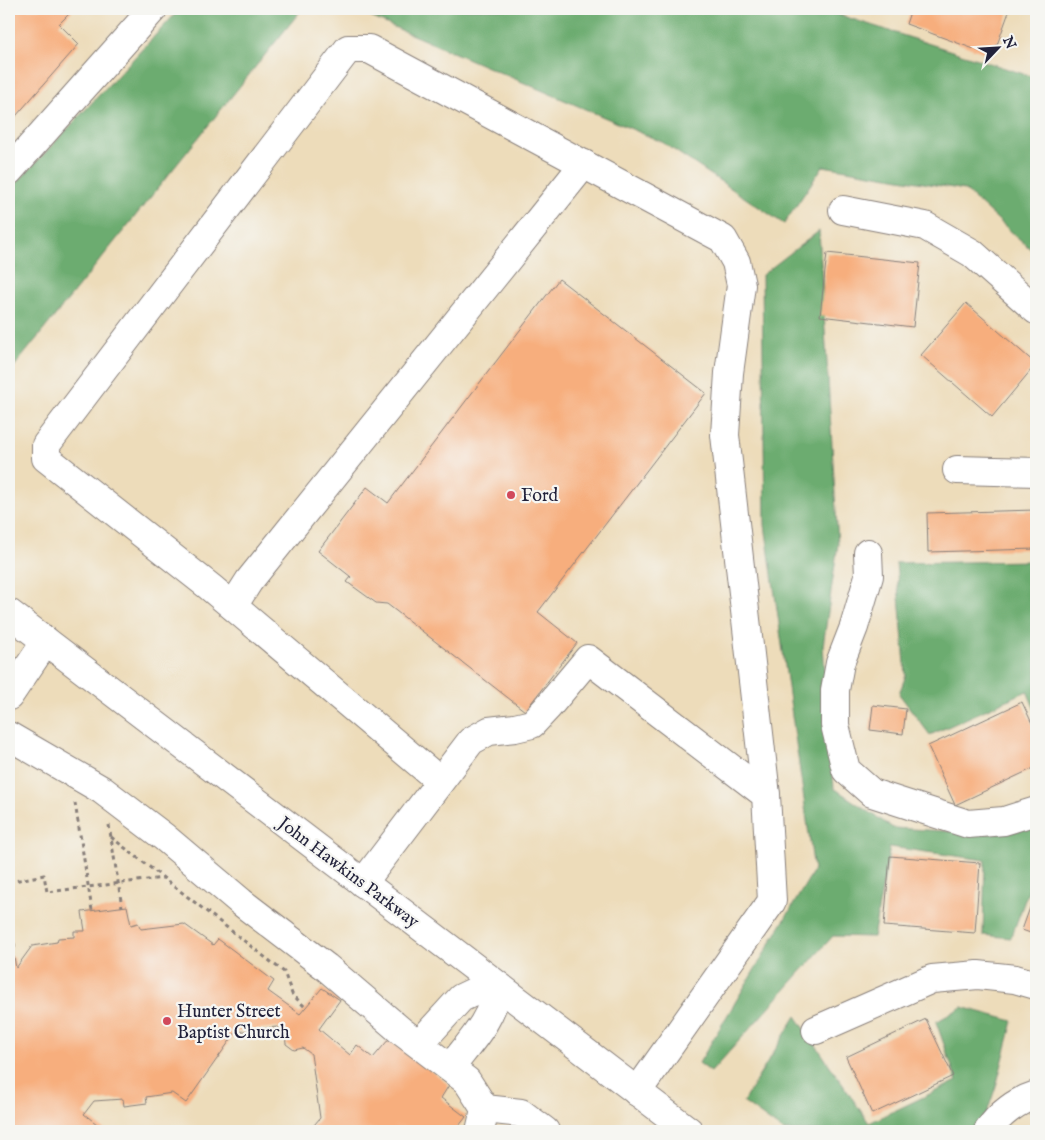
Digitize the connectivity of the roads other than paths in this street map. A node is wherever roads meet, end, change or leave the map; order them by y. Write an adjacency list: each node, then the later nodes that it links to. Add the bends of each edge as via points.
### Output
1 (153, 9): 3 (main road)
2 (584, 164): 9 (main road); 9 (main road, via 369,49 348,49 46,445 46,458); 15 (main road, via 723,239 736,262 741,285 729,373 725,435)
3 (9, 171)
4 (843, 210): 5 (main road, via 925,226 972,253)
5 (1036, 310)
6 (957, 470): 7 (main road)
7 (1036, 472)
8 (868, 553): 16 (main road, via 869,576 840,664 835,690 835,726 846,770 872,793 968,824 1004,821)
9 (233, 606): 14 (main road)
10 (9, 613): 11 (main road, John Hawkins Parkway)
11 (46, 641): 12 (main road); 17 (main road, John Hawkins Parkway)
12 (9, 696)
13 (9, 736): 21 (main road, via 102,790 326,966)
14 (440, 781): 15 (main road, via 471,741 489,731 532,724 588,660); 17 (main road)
15 (766, 795): 23 (main road, via 772,901)
16 (1036, 811)
17 (363, 883): 19 (main road, John Hawkins Parkway)
18 (1036, 985): 20 (main road, via 978,975 932,979)
19 (498, 986): 21 (main road, via 482,988 461,998); 22 (main road, via 495,1002 485,1022); 23 (main road, John Hawkins Parkway)
20 (816, 1030)
21 (419, 1044): 22 (main road)
22 (450, 1068): 25 (main road, via 467,1081)
23 (637, 1092): 27 (main road, John Hawkins Parkway)
24 (1036, 1095): 28 (main road, via 1024,1099 995,1120)
25 (483, 1120): 26 (main road, via 521,1113)
26 (545, 1131)
27 (689, 1131)
28 (988, 1131)

